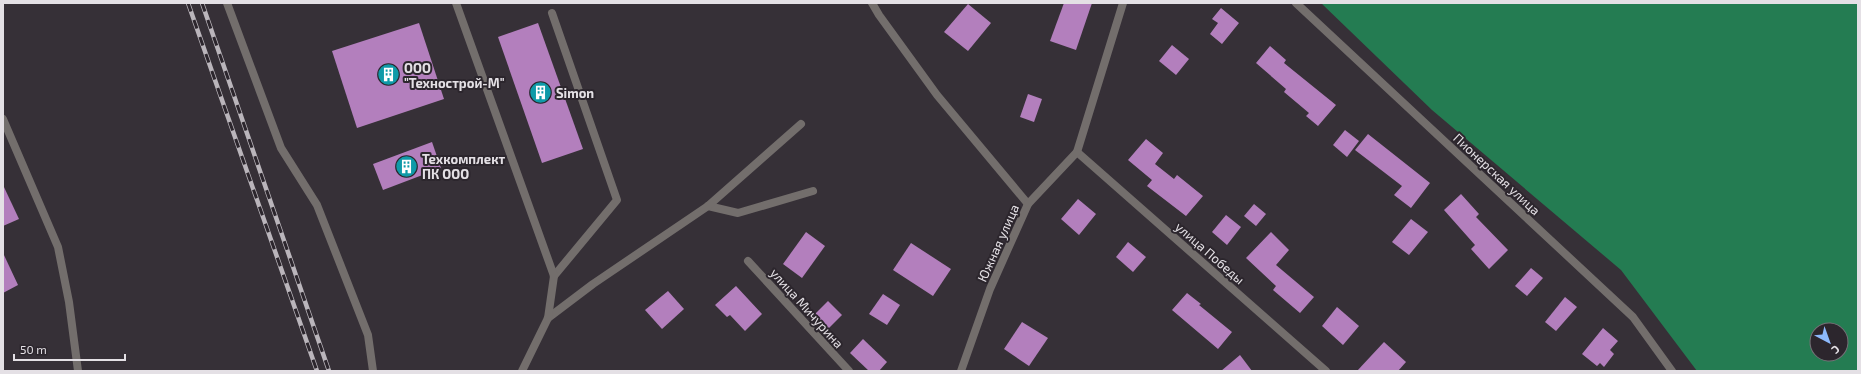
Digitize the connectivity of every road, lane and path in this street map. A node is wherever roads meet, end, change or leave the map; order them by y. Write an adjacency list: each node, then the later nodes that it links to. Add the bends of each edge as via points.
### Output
1 (227, 3): 17 (street, via 282,148 320,212 368,335)
2 (456, 3): 14 (street)
3 (872, 3): 11 (street, via 937,95)
4 (1123, 3): 9 (street, Южная улица)
5 (1296, 3): 22 (street, Пионерская улица, via 1634,317)
6 (552, 14): 14 (street, via 617,200)
7 (3, 119): 16 (street, via 58,247 69,302)
8 (801, 124): 12 (street)
9 (1078, 152): 11 (street, Южная улица); 21 (street, улица Победы)
10 (813, 191): 12 (street, via 738,213)
11 (1028, 204): 20 (street, Южная улица, via 990,289)
12 (708, 206): 15 (street)
13 (748, 261): 19 (street, улица Мичурина)
14 (554, 276): 15 (street)
15 (548, 318): 18 (street)
16 (78, 371)
17 (373, 371)
18 (522, 371)
19 (848, 371)
20 (960, 371)
21 (1326, 371)
22 (1672, 371)

